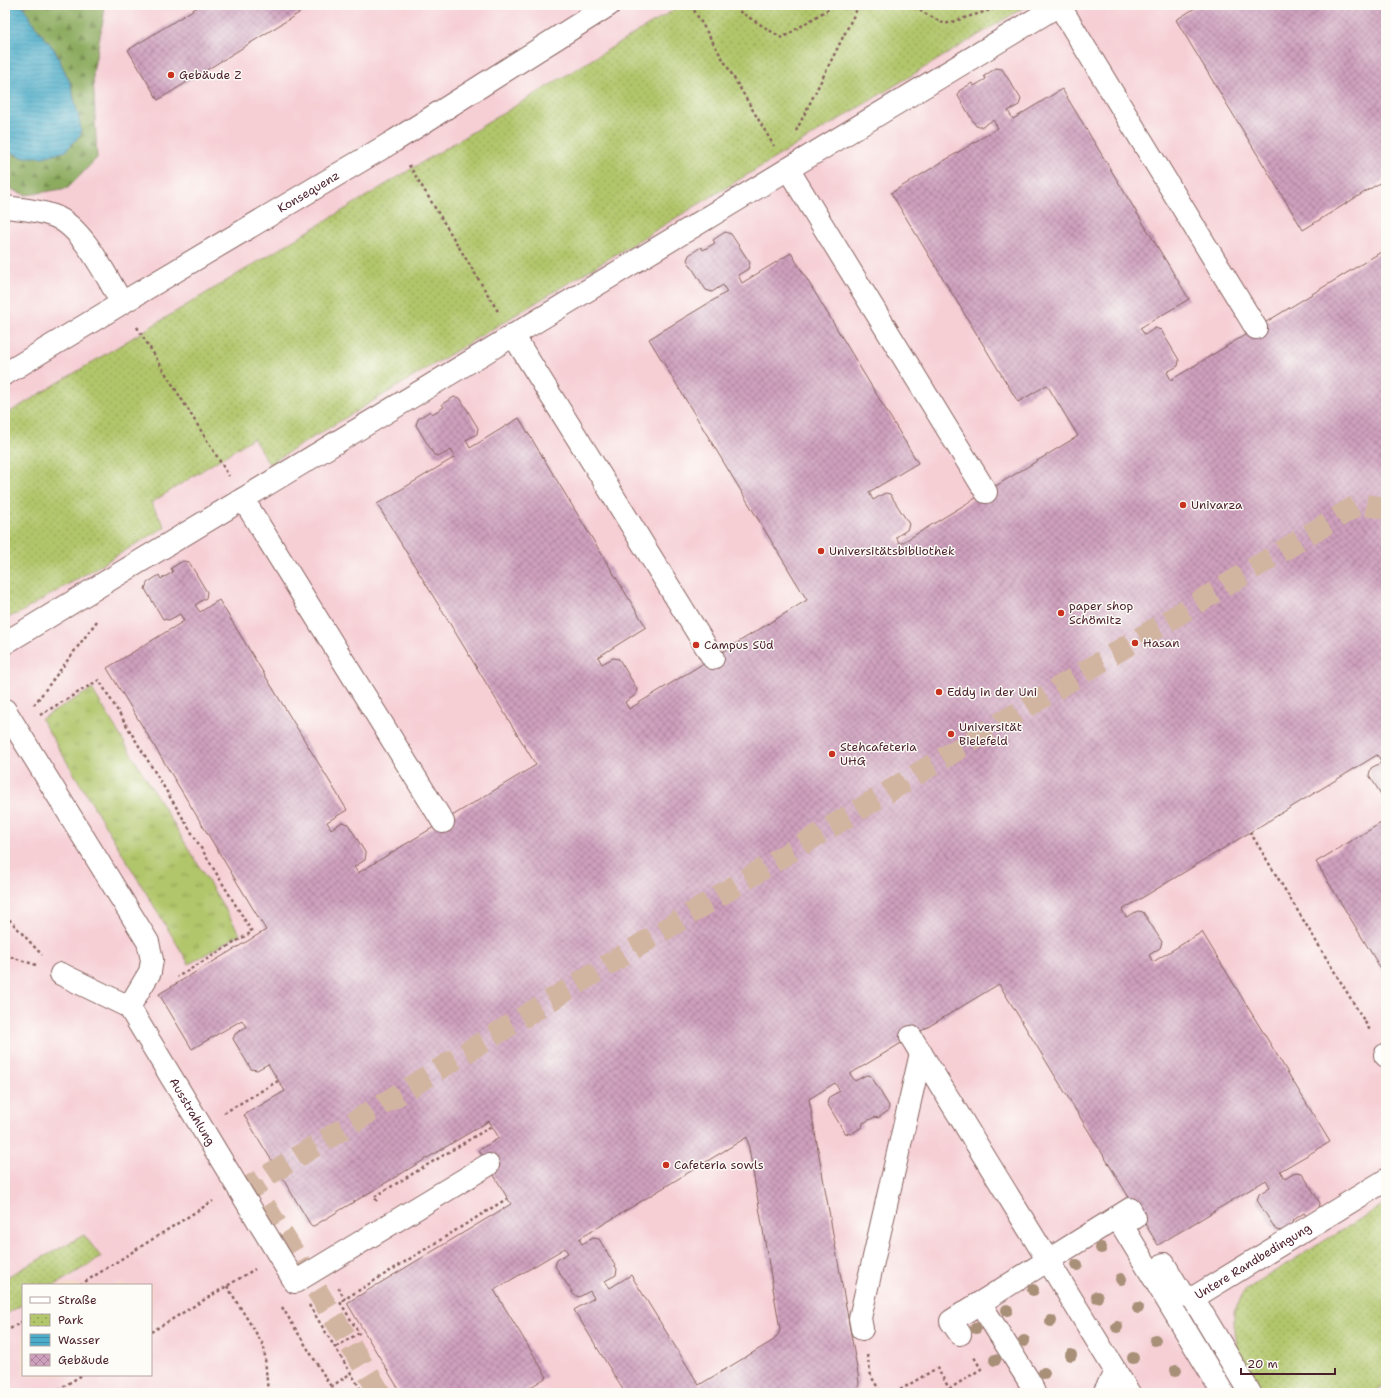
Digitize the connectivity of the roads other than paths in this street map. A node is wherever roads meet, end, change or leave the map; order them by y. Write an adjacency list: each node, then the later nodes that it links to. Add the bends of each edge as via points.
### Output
1 (610, 5): 5 (street, Konsequenz, via 394,141)
2 (1059, 5): 3 (street); 6 (street)
3 (788, 169): 7 (street); 9 (street)
4 (5, 207): 5 (street, via 55,216 74,229 85,242)
5 (122, 303): 8 (street, Konsequenz)
6 (1256, 328)
7 (513, 336): 10 (street); 12 (street)
8 (5, 374)
9 (986, 492)
10 (243, 499): 11 (street); 14 (street)
11 (5, 643)
12 (713, 658)
13 (5, 710): 16 (street, via 148,942 152,960 150,972)
14 (443, 822)
15 (61, 974): 16 (street)
16 (129, 1007): 17 (street, Ausstrahlung, via 294,1282)
17 (488, 1165)
18 (1386, 1180): 21 (street, Untere Randbedingung)
19 (1048, 1261): 22 (street); 23 (street, via 916,1045 860,1318); 25 (street); 29 (street, via 1126,1217)
20 (1164, 1264): 21 (street, via 1182,1294)
21 (1193, 1298): 30 (street, Untere Randbedingung)
22 (980, 1303): 24 (street, via 951,1321); 26 (street, via 1031,1384)
23 (862, 1329)
24 (960, 1334)
25 (1116, 1371): 27 (street); 28 (street)
26 (1034, 1393)
27 (1104, 1393)
28 (1129, 1393)
29 (1223, 1393)
30 (1250, 1393)

